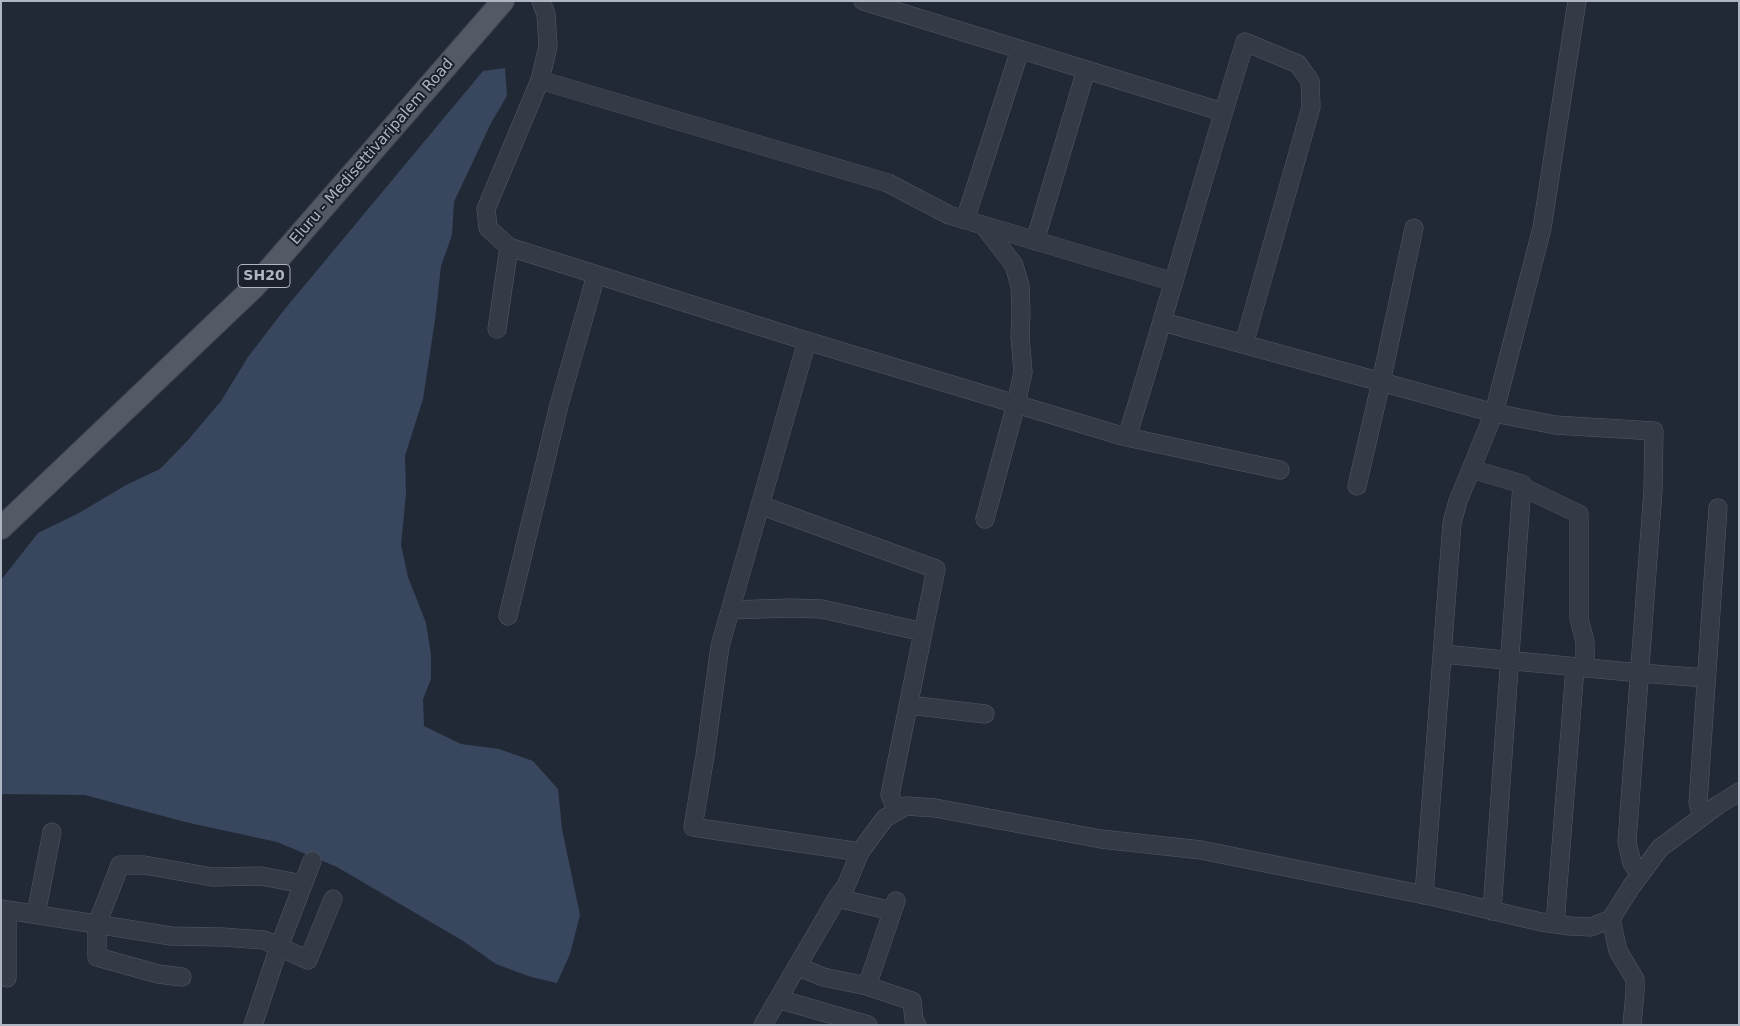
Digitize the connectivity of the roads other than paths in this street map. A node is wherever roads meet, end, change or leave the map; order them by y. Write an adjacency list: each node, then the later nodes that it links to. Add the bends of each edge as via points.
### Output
1 (503, 1): 31 (main road, Eluru - Medisettivaripalem Road / SH20, via 254,287)
2 (541, 1): 7 (street, via 546,14 548,46)
3 (863, 1): 5 (street)
4 (1577, 1): 22 (street, via 1542,228)
5 (1020, 50): 6 (street); 9 (street)
6 (1086, 70): 8 (street); 12 (street)
7 (540, 80): 9 (street, via 888,183); 13 (street, via 486,209 488,228)
8 (1223, 112): 15 (street); 19 (street, via 1245,42 1298,64 1310,81 1311,107)
9 (965, 220): 10 (street)
10 (984, 226): 12 (street); 21 (street, via 1014,265 1020,286 1023,372)
11 (1414, 228): 20 (street)
12 (1035, 241): 15 (street)
13 (509, 247): 14 (street); 17 (street)
14 (596, 275): 18 (street); 33 (street, via 559,405)
15 (1174, 282): 16 (street)
16 (1163, 322): 19 (street); 23 (street)
17 (497, 330)
18 (807, 341): 21 (street); 28 (street)
19 (1244, 344): 20 (street)
20 (1381, 382): 22 (street); 26 (street)
21 (1016, 404): 23 (street); 30 (street)
22 (1494, 413): 24 (street); 38 (street, via 1555,425 1654,431)
23 (1127, 437): 25 (street)
24 (1471, 469): 27 (street, via 1522,484); 35 (street, via 1452,523)
25 (1280, 470)
26 (1357, 486)
27 (1522, 487): 36 (street); 37 (street, via 1580,514 1579,618 1585,642)
28 (760, 505): 32 (street); 34 (street, via 936,570)
29 (1718, 508): 39 (street)
30 (985, 519)
31 (1, 528)
32 (730, 610): 34 (street, via 822,609); 46 (street, via 720,646 693,827)
33 (508, 616)
34 (924, 632): 40 (street)
35 (1443, 654): 36 (street); 50 (street)
36 (1510, 660): 37 (street); 54 (street)
37 (1580, 667): 38 (street); 58 (street)
38 (1640, 673): 39 (street); 48 (street, via 1627,842 1632,863)
39 (1706, 678): 44 (street, via 1698,803)
40 (909, 705): 41 (street); 43 (street, via 890,795)
41 (985, 714)
42 (1739, 792): 44 (street)
43 (897, 811): 46 (street, via 885,818); 50 (street, via 906,806 935,808 1101,839 1201,850)
44 (1702, 817): 48 (street, via 1660,848)
45 (52, 832): 55 (street)
46 (860, 852): 51 (street, via 846,886)
47 (312, 862): 49 (street)
48 (1640, 875): 56 (street)
49 (303, 884): 57 (street, via 261,876 212,877 144,865 120,865); 59 (street)
50 (1424, 895): 54 (street)
51 (837, 898): 60 (street); 63 (street, via 894,906)
52 (333, 899): 59 (street, via 308,960)
53 (4, 910): 55 (street); 62 (street)
54 (1492, 911): 58 (street)
55 (36, 914): 57 (street)
56 (1611, 919): 58 (street, via 1591,927); 70 (street, via 1618,951 1635,979)
57 (97, 924): 59 (street, via 171,936 264,940); 61 (street, via 97,957 158,974)
58 (1555, 924)
59 (279, 947): 66 (street)
60 (797, 966): 63 (street, via 823,977); 64 (street)
61 (182, 977)
62 (7, 978)
63 (867, 986): 69 (street, via 912,1001)
64 (778, 999): 65 (street); 67 (street)
65 (817, 1018): 68 (street)
66 (253, 1025)
67 (763, 1025)
68 (868, 1025)
69 (917, 1025)
70 (1632, 1025)

